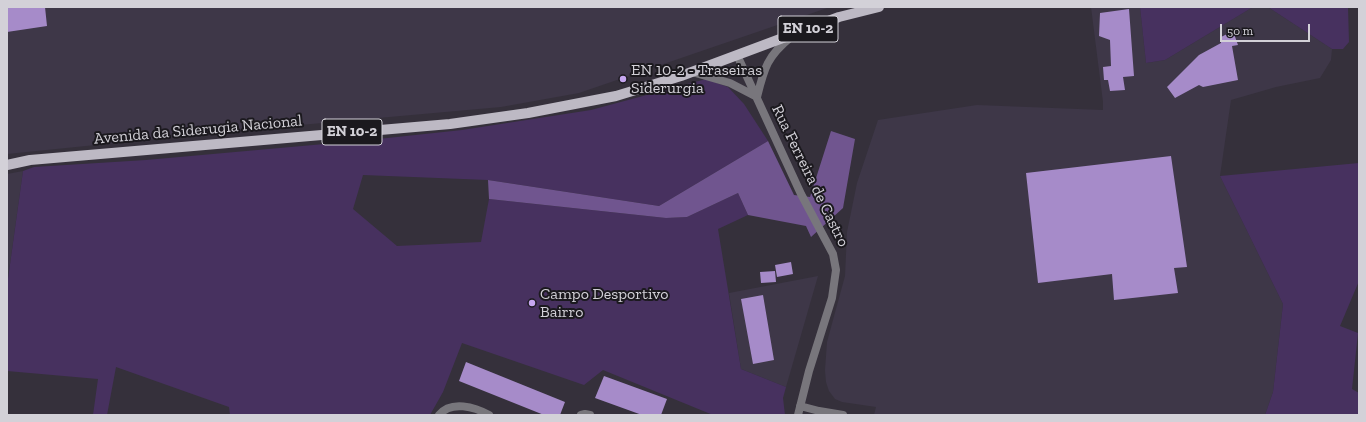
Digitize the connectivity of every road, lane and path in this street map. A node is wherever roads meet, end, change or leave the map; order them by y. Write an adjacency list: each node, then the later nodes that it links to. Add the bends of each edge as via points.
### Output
1 (879, 7): 2 (main road, Avenida da Siderugia Nacional / EN 10-2, via 839,17)
2 (794, 35): 3 (main road, Avenida da Siderugia Nacional / EN 10-2); 5 (street, via 780,46 765,66)
3 (738, 55): 4 (main road, Avenida da Siderugia Nacional / EN 10-2); 5 (street, Rua Ferreira de Castro)
4 (692, 72): 5 (street, Rua Ferreira de Castro, via 730,83); 6 (main road, Avenida da Siderugia Nacional / EN 10-2, via 616,96 450,124 30,160)
5 (757, 97): 7 (street, Rua Ferreira de Castro, via 801,194 833,254 836,270 832,298)
6 (7, 165)
7 (800, 406): 12 (street, Rua Ferreira de Castro); 13 (street); 14 (street)
8 (441, 412): 9 (street, via 456,406 471,406)
9 (489, 415)
10 (581, 415): 11 (street)
11 (590, 415)
12 (798, 415)
13 (805, 415)
14 (843, 415)

